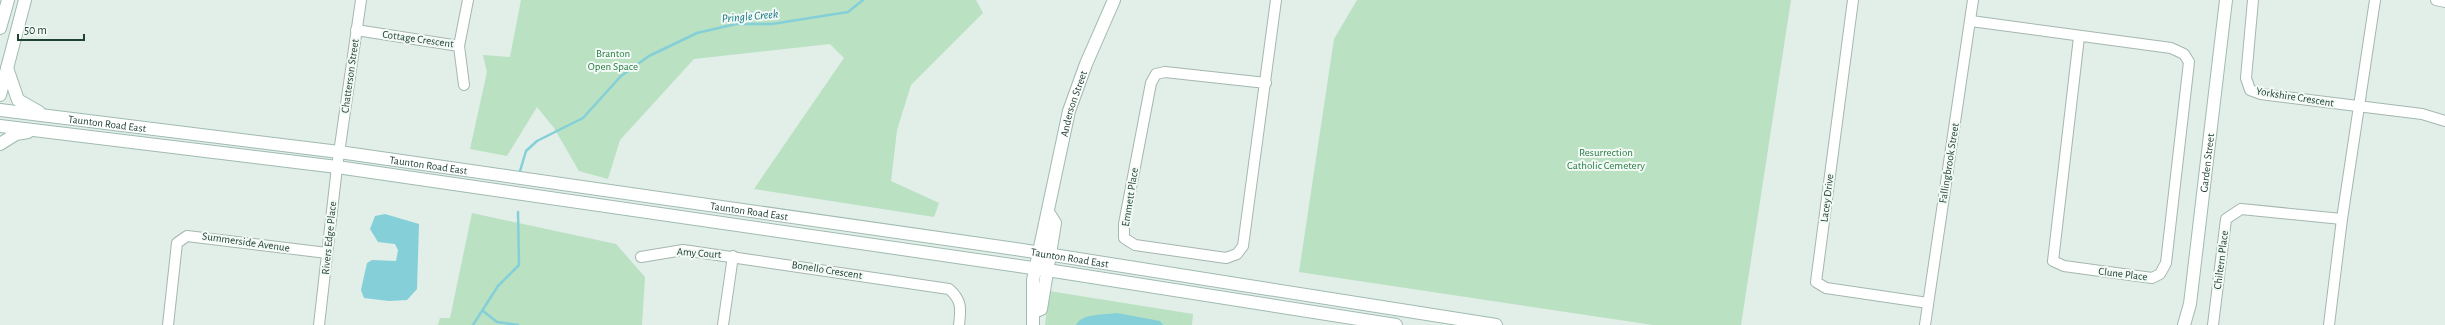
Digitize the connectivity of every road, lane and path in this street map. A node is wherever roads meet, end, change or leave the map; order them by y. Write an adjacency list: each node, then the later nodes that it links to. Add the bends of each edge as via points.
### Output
1 (8, 0): 15 (main road)
2 (25, 0): 19 (main road)
3 (361, 0): 16 (street, Chatterson Street)
4 (468, 0): 18 (street, Cottage Crescent)
5 (1114, 0): 38 (main road, Anderson Street, via 1086,64 1069,112 1048,212 1055,223)
6 (1276, 0): 20 (street, Emmett Place)
7 (1853, 0): 43 (street, Lacey Drive, via 1816,282 1826,288)
8 (1973, 0): 14 (street, Fallingbrook Street)
9 (2226, 0): 53 (main road, Garden Street, via 2190,304)
10 (2253, 0): 23 (street, Yorkshire Crescent, via 2246,78 2250,90 2261,94)
11 (2375, 0): 23 (street)
12 (2436, 0): 13 (street)
13 (2445, 2)
14 (1971, 21): 17 (street, Clune Place); 43 (street, Fallingbrook Street)
15 (0, 28)
16 (356, 30): 18 (street, Cottage Crescent); 30 (street, Chatterson Street)
17 (2079, 37): 17 (street, Clune Place, via 2053,261 2064,266 2152,278 2160,274 2166,263 2189,62 2184,54 2171,48)
18 (459, 46): 21 (street)
19 (7, 68): 22 (main road); 25 (main road, via 18,100)
20 (1266, 83): 20 (street, Emmett Place, via 1243,246 1237,254 1226,258 1135,245 1124,238 1124,224 1151,83 1156,74 1164,72)
21 (464, 85)
22 (0, 95)
23 (2359, 106): 26 (street, via 2422,114); 35 (street)
24 (0, 110): 25 (main road, Taunton Road East)
25 (46, 116): 30 (main road, Taunton Road East)
26 (2445, 121)
27 (0, 126): 28 (main road, Taunton Road East)
28 (43, 130): 29 (main road, via 16,134); 31 (main road, Taunton Road East)
29 (0, 144)
30 (339, 152): 31 (street, Rivers Edge Place); 32 (main road, Taunton Road East)
31 (337, 167): 34 (main road, Taunton Road East); 37 (street, Rivers Edge Place)
32 (677, 200): 33 (main road, Taunton Road East); 34 (main road)
33 (752, 211): 36 (main road); 38 (main road, Taunton Road East)
34 (676, 216): 36 (main road, Taunton Road East)
35 (2342, 219): 54 (street, Chiltern Place, via 2241,209 2226,219); 55 (street)
36 (750, 228): 41 (main road, Taunton Road East)
37 (327, 253): 45 (street, Summerside Avenue, via 186,236 177,243); 46 (street, Rivers Edge Place)
38 (1044, 253): 41 (main road, Anderson Street); 42 (main road, Anderson Street); 51 (main road, Taunton Road East)
39 (733, 256): 40 (street, Amy Court, via 683,250); 47 (street); 48 (street, Bonello Crescent, via 949,289 958,296 961,306)
40 (641, 257)
41 (1035, 268): 42 (main road, Taunton Road East); 44 (main road, Anderson Street, via 1031,306)
42 (1047, 270): 44 (main road, Anderson Street, via 1041,309); 50 (main road, Taunton Road East)
43 (1928, 303): 52 (street, Fallingbrook Street)
44 (1034, 312): 49 (main road, Anderson Street)
45 (168, 325)
46 (319, 325)
47 (723, 325)
48 (959, 325)
49 (1033, 325)
50 (1396, 325)
51 (1496, 325)
52 (1925, 325)
53 (2184, 325)
54 (2213, 325)
55 (2329, 325)

